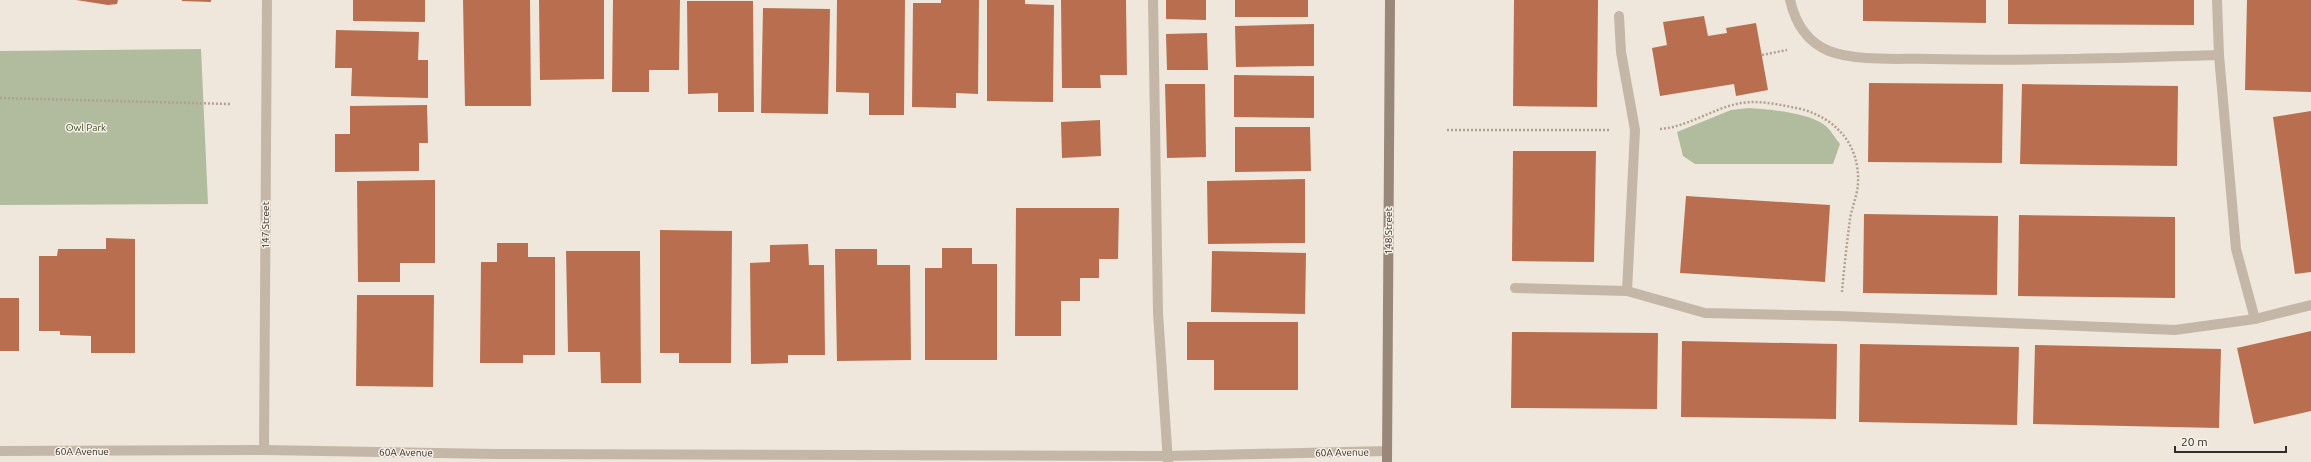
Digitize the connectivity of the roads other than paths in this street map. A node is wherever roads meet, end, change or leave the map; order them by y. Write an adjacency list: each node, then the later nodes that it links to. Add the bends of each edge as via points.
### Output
1 (267, 0): 12 (street, 147 Street)
2 (1153, 0): 15 (street, via 1158,313)
3 (1390, 0): 14 (main road, 148 Street)
4 (1790, 0): 7 (street, via 1806,36 1830,51 1865,58 2020,61)
5 (2218, 0): 7 (street)
6 (1619, 16): 9 (street, via 1621,52 1635,130)
7 (2219, 55): 11 (street, via 2236,249)
8 (1515, 288): 9 (street)
9 (1627, 292): 11 (street, via 1705,313 2175,330)
10 (2311, 305): 11 (street)
11 (2255, 319)
12 (264, 450): 13 (street, 60A Avenue); 15 (street, 60A Avenue)
13 (0, 451)
14 (1387, 451): 15 (street, 60A Avenue); 16 (main road, 148 Street)
15 (1168, 459)
16 (1387, 462)

